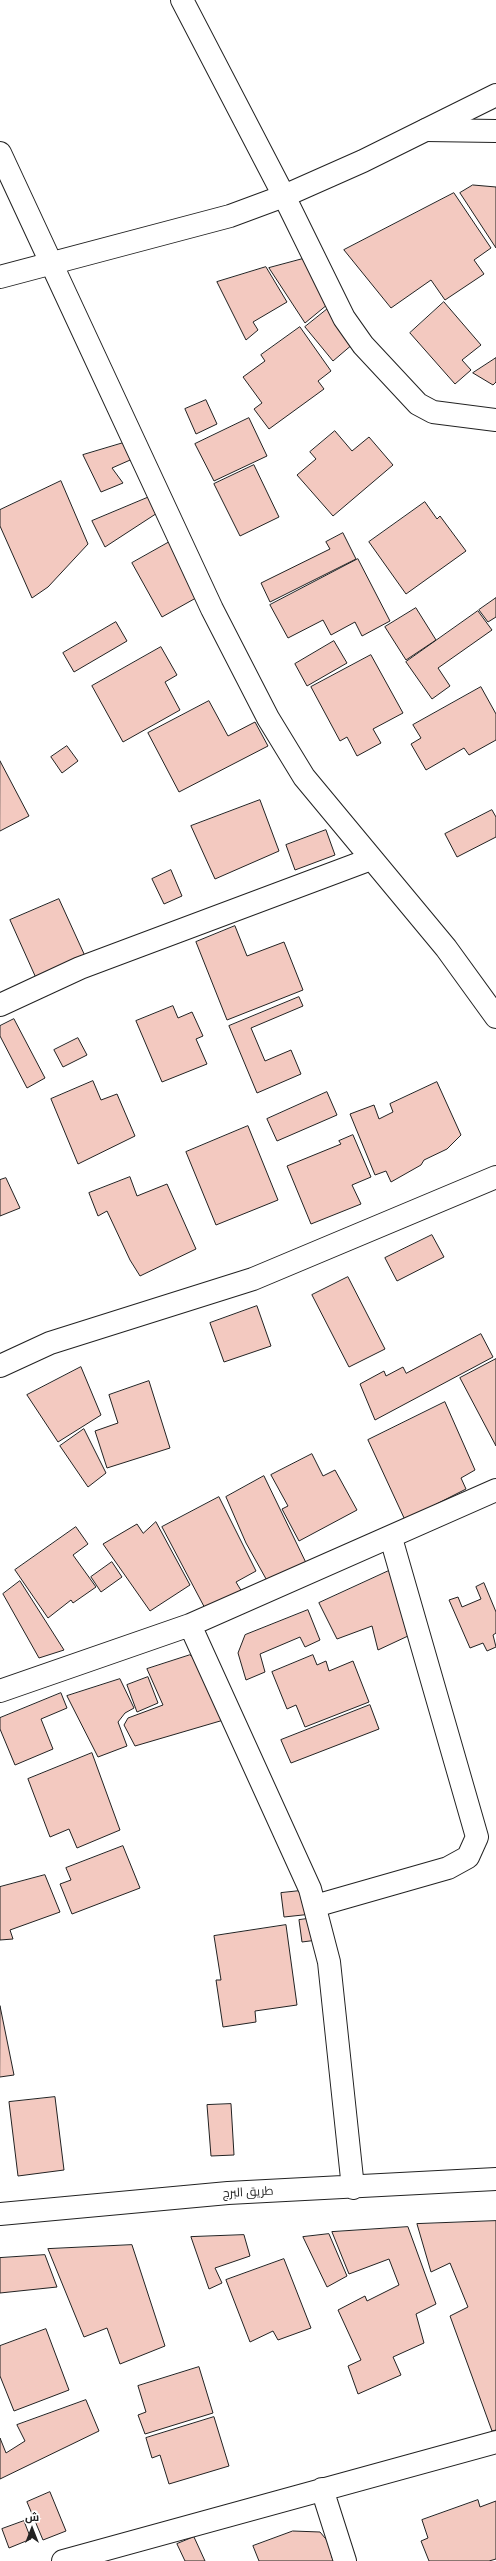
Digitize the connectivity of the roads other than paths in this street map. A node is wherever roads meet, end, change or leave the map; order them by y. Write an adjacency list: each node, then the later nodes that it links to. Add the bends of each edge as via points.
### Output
1 (182, 0): 6 (street)
2 (496, 95): 3 (street)
3 (426, 130): 4 (street); 6 (street)
4 (496, 131)
5 (0, 153): 7 (street)
6 (284, 196): 7 (street, via 230,216); 9 (street, via 344,318 409,397 433,412)
7 (52, 263): 8 (street); 10 (street, via 212,610 268,718 304,777)
8 (0, 277)
9 (496, 420)
10 (371, 859): 11 (street, via 80,968); 12 (street, via 446,948)
11 (0, 1005)
12 (496, 1017)
13 (496, 1177): 14 (street, via 253,1279 50,1343)
14 (0, 1366)
15 (496, 1490): 16 (street)
16 (391, 1538): 17 (street); 19 (street, via 476,1837 468,1858 448,1868)
17 (190, 1625): 18 (street); 19 (street, via 310,1889)
18 (0, 1691)
19 (315, 1906): 21 (street, via 329,1962)
20 (496, 2179): 21 (street, طريق البرج)
21 (353, 2188): 22 (street, طريق البرج, via 228,2193)
22 (0, 2214)
23 (496, 2442): 24 (street)
24 (322, 2489): 25 (street); 26 (street)
25 (63, 2561)
26 (345, 2561)

